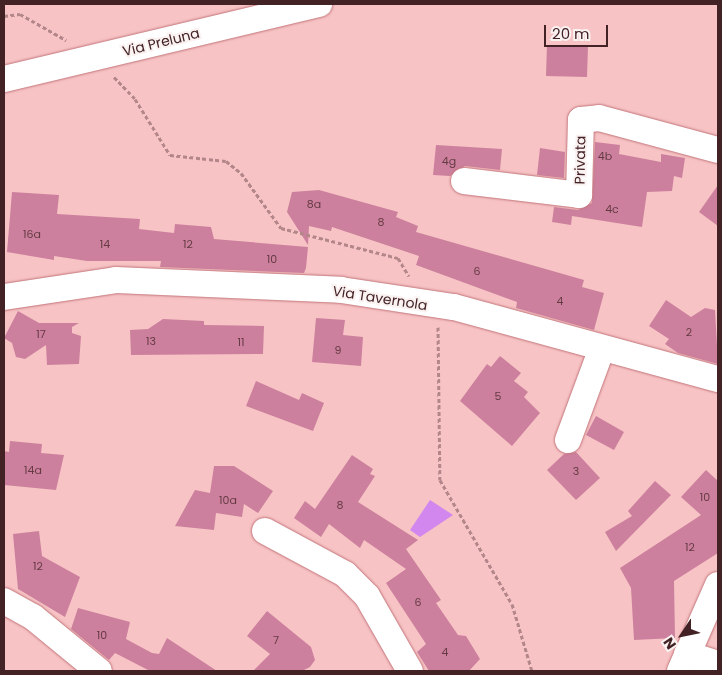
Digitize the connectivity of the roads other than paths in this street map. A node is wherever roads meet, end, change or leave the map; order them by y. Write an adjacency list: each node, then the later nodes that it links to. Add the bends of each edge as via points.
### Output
1 (319, 4): 2 (street, Via Preluna)
2 (4, 79)
3 (718, 150): 4 (street, Privata, via 590,119 581,120 579,195)
4 (464, 181)
5 (4, 297): 6 (street, Via Tavernola, via 116,280 341,290 454,307)
6 (602, 348): 7 (street, Via Tavernola); 8 (street)
7 (718, 379)
8 (568, 440)
9 (265, 531): 15 (street, via 345,574 366,596)
10 (718, 585): 12 (street)
11 (4, 601): 14 (street, via 33,617)
12 (683, 663): 13 (street)
13 (718, 664)
14 (99, 671)
15 (410, 671)

